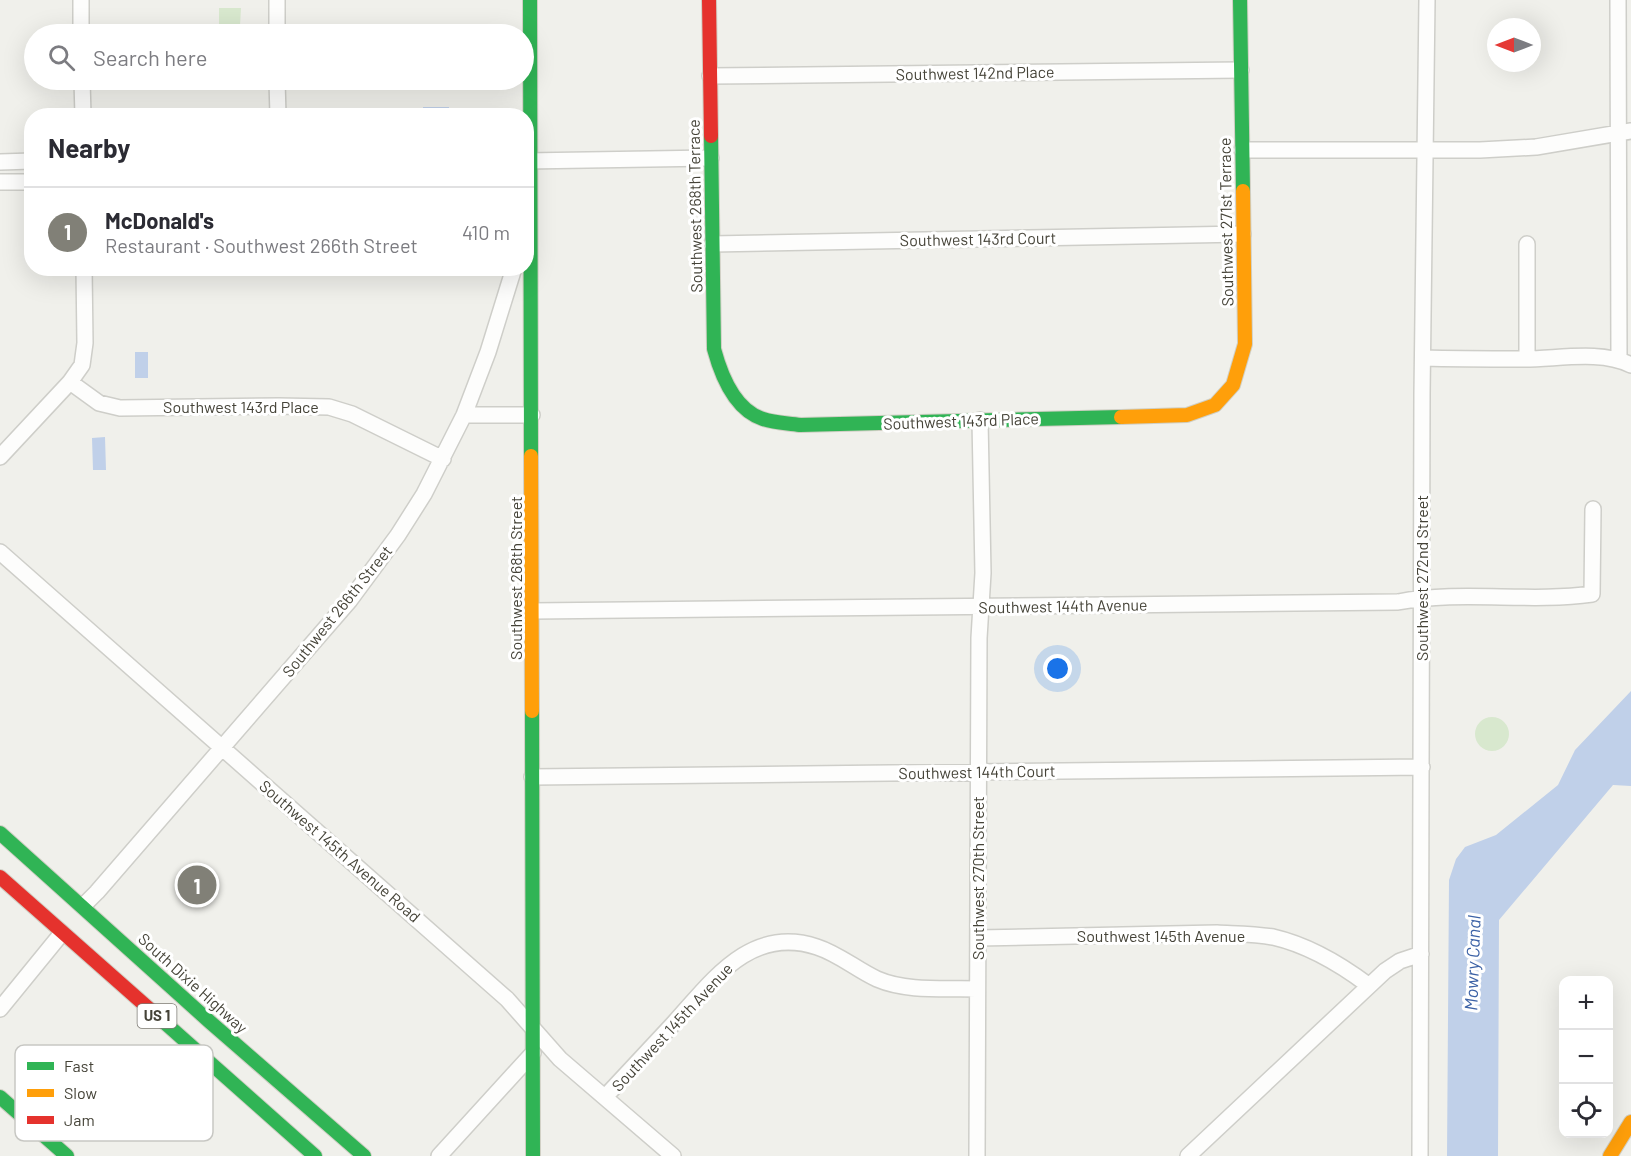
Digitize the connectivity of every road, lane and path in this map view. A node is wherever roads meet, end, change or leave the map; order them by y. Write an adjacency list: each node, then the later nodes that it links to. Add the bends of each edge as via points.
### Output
1 (81, 0): 8 (street)
2 (278, 0): 9 (street)
3 (530, 0): 10 (main road, Southwest 268th Street)
4 (708, 0): 12 (main road, Southwest 268th Terrace)
5 (1240, 0): 11 (main road, Southwest 271st Terrace)
6 (1427, 0): 21 (street, Southwest 272nd Street)
7 (1618, 0): 19 (street)
8 (81, 24)
9 (278, 24)
10 (530, 24)
11 (1241, 70): 12 (street, Southwest 142nd Place); 20 (main road, Southwest 271st Terrace)
12 (710, 76): 22 (main road, Southwest 268th Terrace)
13 (82, 90): 16 (street)
14 (278, 90): 17 (street)
15 (529, 90): 18 (main road, Southwest 268th Street)
16 (83, 108)
17 (278, 108)
18 (529, 108)
19 (1624, 132): 21 (street, via 1536,147); 36 (street)
20 (1242, 150): 21 (street); 28 (main road, Southwest 271st Terrace)
21 (1426, 150): 34 (street, Southwest 272nd Street)
22 (711, 158): 25 (street); 29 (main road, Southwest 268th Terrace)
23 (24, 161): 24 (street)
24 (0, 162)
25 (534, 162)
26 (0, 182): 27 (street)
27 (24, 182)
28 (1243, 234): 29 (street, Southwest 143rd Court); 41 (main road, Southwest 271st Terrace, via 1245,344 1233,385 1215,405)
29 (712, 244): 38 (main road, Southwest 268th Terrace, via 714,349 717,366)
30 (1527, 244): 35 (street)
31 (84, 276): 37 (street, via 84,355)
32 (512, 276): 39 (street, Southwest 266th Street)
33 (530, 276): 40 (main road, Southwest 268th Street)
34 (1423, 358): 35 (street); 47 (street, Southwest 272nd Street)
35 (1527, 359): 36 (street, via 1592,357)
36 (1625, 363)
37 (70, 382): 43 (street); 44 (street, Southwest 143rd Place, via 99,403 120,408 329,407 352,414)
38 (740, 405): 42 (main road, Southwest 143rd Place, via 760,419 800,425)
39 (464, 415): 40 (street); 44 (street, Southwest 266th Street)
40 (532, 415): 49 (main road, Southwest 268th Street)
41 (1187, 415): 42 (main road, Southwest 143rd Place)
42 (980, 420): 48 (street, Southwest 270th Street)
43 (0, 457)
44 (443, 459): 50 (street, Southwest 266th Street, via 372,573)
45 (1593, 509): 47 (street, Southwest 144th Avenue, via 1592,594 1563,598)
46 (0, 552): 50 (street, Southwest 145th Avenue Road)
47 (1422, 598): 48 (street, Southwest 144th Avenue, via 1398,602); 51 (street, Southwest 272nd Street)
48 (980, 606): 49 (street, Southwest 144th Avenue); 52 (street, Southwest 270th Street)
49 (533, 611): 53 (main road, Southwest 268th Street)
50 (222, 747): 57 (street, Southwest 266th Street); 67 (street, Southwest 145th Avenue Road, via 507,999)
51 (1422, 767): 52 (street, Southwest 144th Court); 61 (street, Southwest 272nd Street)
52 (978, 772): 53 (street, Southwest 144th Court); 60 (street, Southwest 270th Street)
53 (532, 777): 67 (main road, Southwest 268th Street)
54 (0, 832): 57 (main road, South Dixie Highway / US 1)
55 (0, 876): 58 (main road, US 1)
56 (52, 899): 57 (main road)
57 (83, 906): 66 (main road, South Dixie Highway / US 1)
58 (62, 933): 59 (main road); 65 (street); 68 (main road, US 1)
59 (88, 937)
60 (978, 938): 62 (street, Southwest 145th Avenue, via 1253,935 1310,950 1344,967); 63 (street, Southwest 270th Street)
61 (1422, 954): 62 (street, via 1400,961); 84 (street, Southwest 272nd Street)
62 (1368, 985): 83 (street)
63 (977, 988): 72 (street, Southwest 145th Avenue, via 890,984 819,948 795,942 770,944 743,955 717,975); 82 (street, Southwest 270th Street)
64 (170, 1005): 66 (main road)
65 (0, 1009)
66 (210, 1022): 78 (main road, South Dixie Highway / US 1)
67 (533, 1029): 69 (main road, Southwest 268th Street); 72 (street, Southwest 145th Avenue Road, via 560,1059)
68 (189, 1045)
69 (533, 1053): 79 (street); 80 (main road, Southwest 268th Street)
70 (213, 1066): 77 (main road, US 1)
71 (0, 1097): 73 (main road)
72 (605, 1097): 81 (street, Southwest 145th Avenue Road)
73 (15, 1110)
74 (1631, 1122): 85 (main road)
75 (50, 1141): 76 (main road)
76 (67, 1156)
77 (315, 1156)
78 (364, 1156)
79 (440, 1156)
80 (533, 1156)
81 (672, 1156)
82 (977, 1156)
83 (1188, 1156)
84 (1420, 1156)
85 (1610, 1156)

